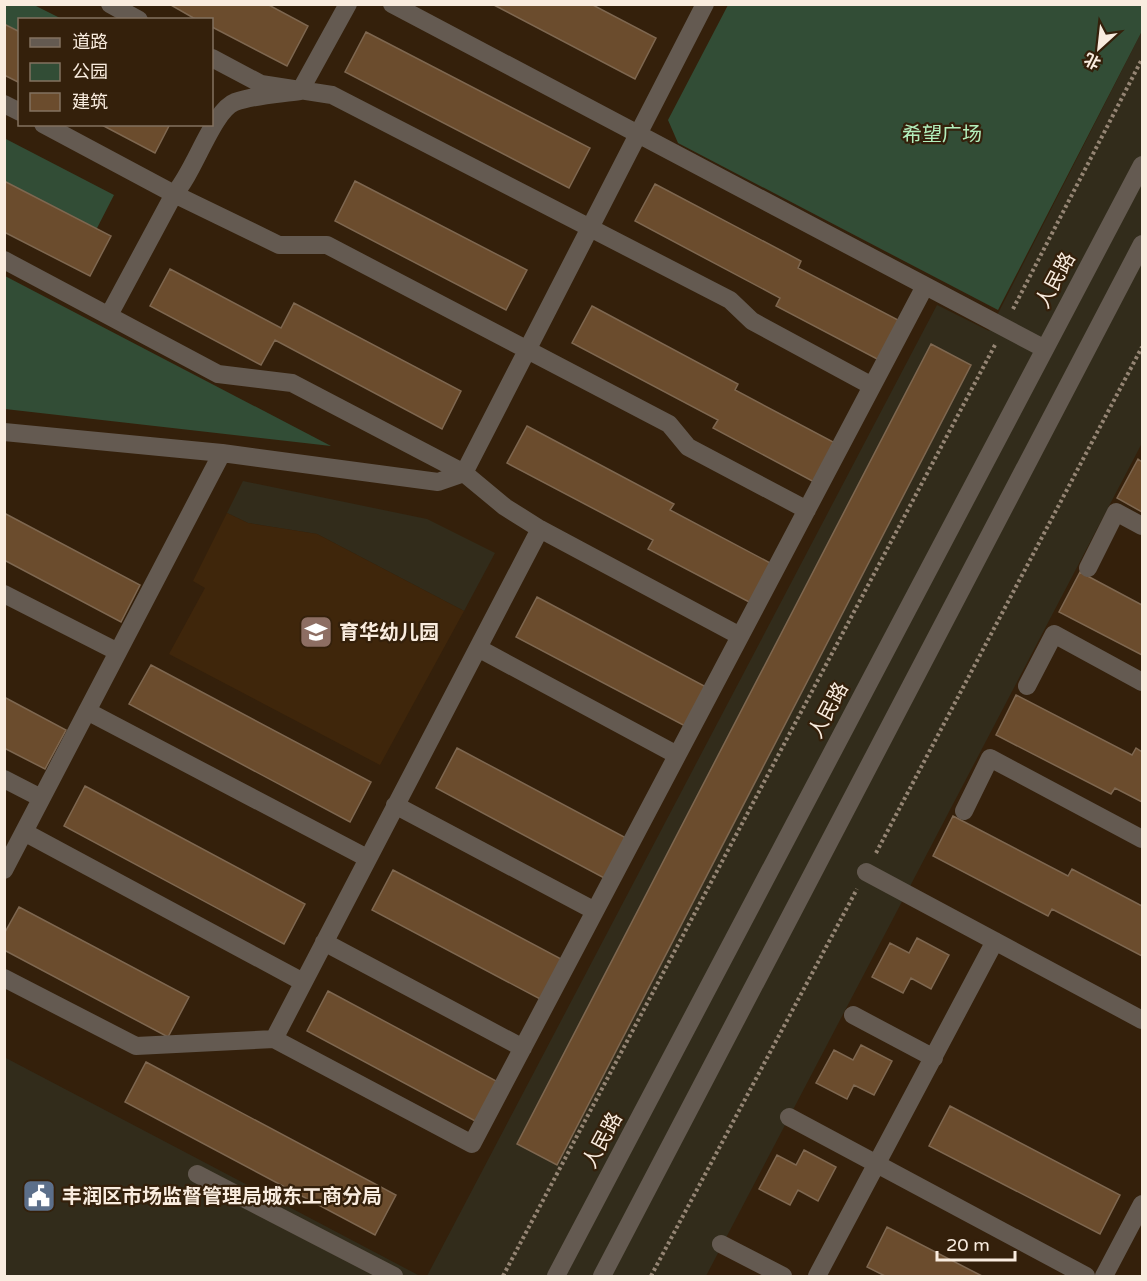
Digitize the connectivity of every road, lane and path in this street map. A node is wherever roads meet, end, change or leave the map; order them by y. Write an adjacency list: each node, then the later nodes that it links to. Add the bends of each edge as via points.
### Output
1 (110, 4): 5 (street)
2 (348, 4): 8 (street)
3 (392, 4): 12 (street)
4 (705, 4): 12 (street)
5 (135, 18)
6 (213, 59): 8 (street, via 261,84)
7 (1143, 59): 20 (path)
8 (300, 91): 14 (street, via 235,102 223,109 185,183); 15 (street, via 332,94)
9 (4, 104): 10 (street)
10 (18, 111)
11 (47, 126): 14 (street)
12 (637, 134): 15 (street); 18 (street)
13 (1143, 165): 22 (street, 人民路)
14 (174, 194): 19 (street); 23 (street, via 279,245 327,245)
15 (590, 226): 23 (street); 24 (street, via 730,300 752,321)
16 (1143, 244): 67 (street)
17 (4, 260): 19 (street)
18 (925, 286): 20 (street); 24 (street)
19 (109, 315): 27 (street, via 218,374 292,383)
20 (1004, 327): 22 (street); 65 (path)
21 (1143, 347): 48 (path)
22 (1043, 348): 66 (street, 人民路)
23 (526, 351): 27 (street); 28 (street, via 669,424 688,447)
24 (872, 386): 28 (street)
25 (4, 432): 26 (street)
26 (222, 453): 27 (street, via 438,482); 35 (street)
27 (464, 473): 30 (street)
28 (807, 510): 33 (street)
29 (1143, 526): 31 (street, via 1116,512)
30 (540, 530): 33 (street); 34 (street)
31 (1088, 568)
32 (4, 594): 35 (street)
33 (740, 636): 39 (street)
34 (478, 648): 39 (street); 42 (street)
35 (118, 652): 38 (street)
36 (1143, 681): 37 (street, via 1054,634)
37 (1027, 686)
38 (87, 711): 41 (street); 46 (street)
39 (677, 755): 49 (street)
40 (4, 779): 41 (street)
41 (41, 798): 44 (street)
42 (395, 805): 46 (street); 49 (street)
43 (964, 811): 45 (street, via 990,758)
44 (24, 832): 47 (street); 53 (street)
45 (1143, 839)
46 (367, 858): 51 (street)
47 (4, 870)
48 (866, 872): 50 (street); 68 (path)
49 (595, 911): 57 (street)
50 (995, 941): 55 (street); 58 (street)
51 (324, 942): 53 (street); 57 (street)
52 (4, 978): 56 (street, via 136,1046)
53 (303, 982): 56 (street)
54 (852, 1015): 58 (street)
55 (1143, 1020)
56 (274, 1039): 57 (street, via 472,1144)
57 (523, 1048)
58 (934, 1058): 60 (street)
59 (789, 1118): 60 (street)
60 (878, 1166): 70 (street); 71 (street)
61 (197, 1174): 64 (street)
62 (1143, 1204): 72 (street)
63 (721, 1244): 69 (street)
64 (394, 1276)
65 (503, 1276)
66 (556, 1276)
67 (602, 1276)
68 (651, 1276)
69 (783, 1276)
70 (817, 1276)
71 (1086, 1276)
72 (1104, 1276)

